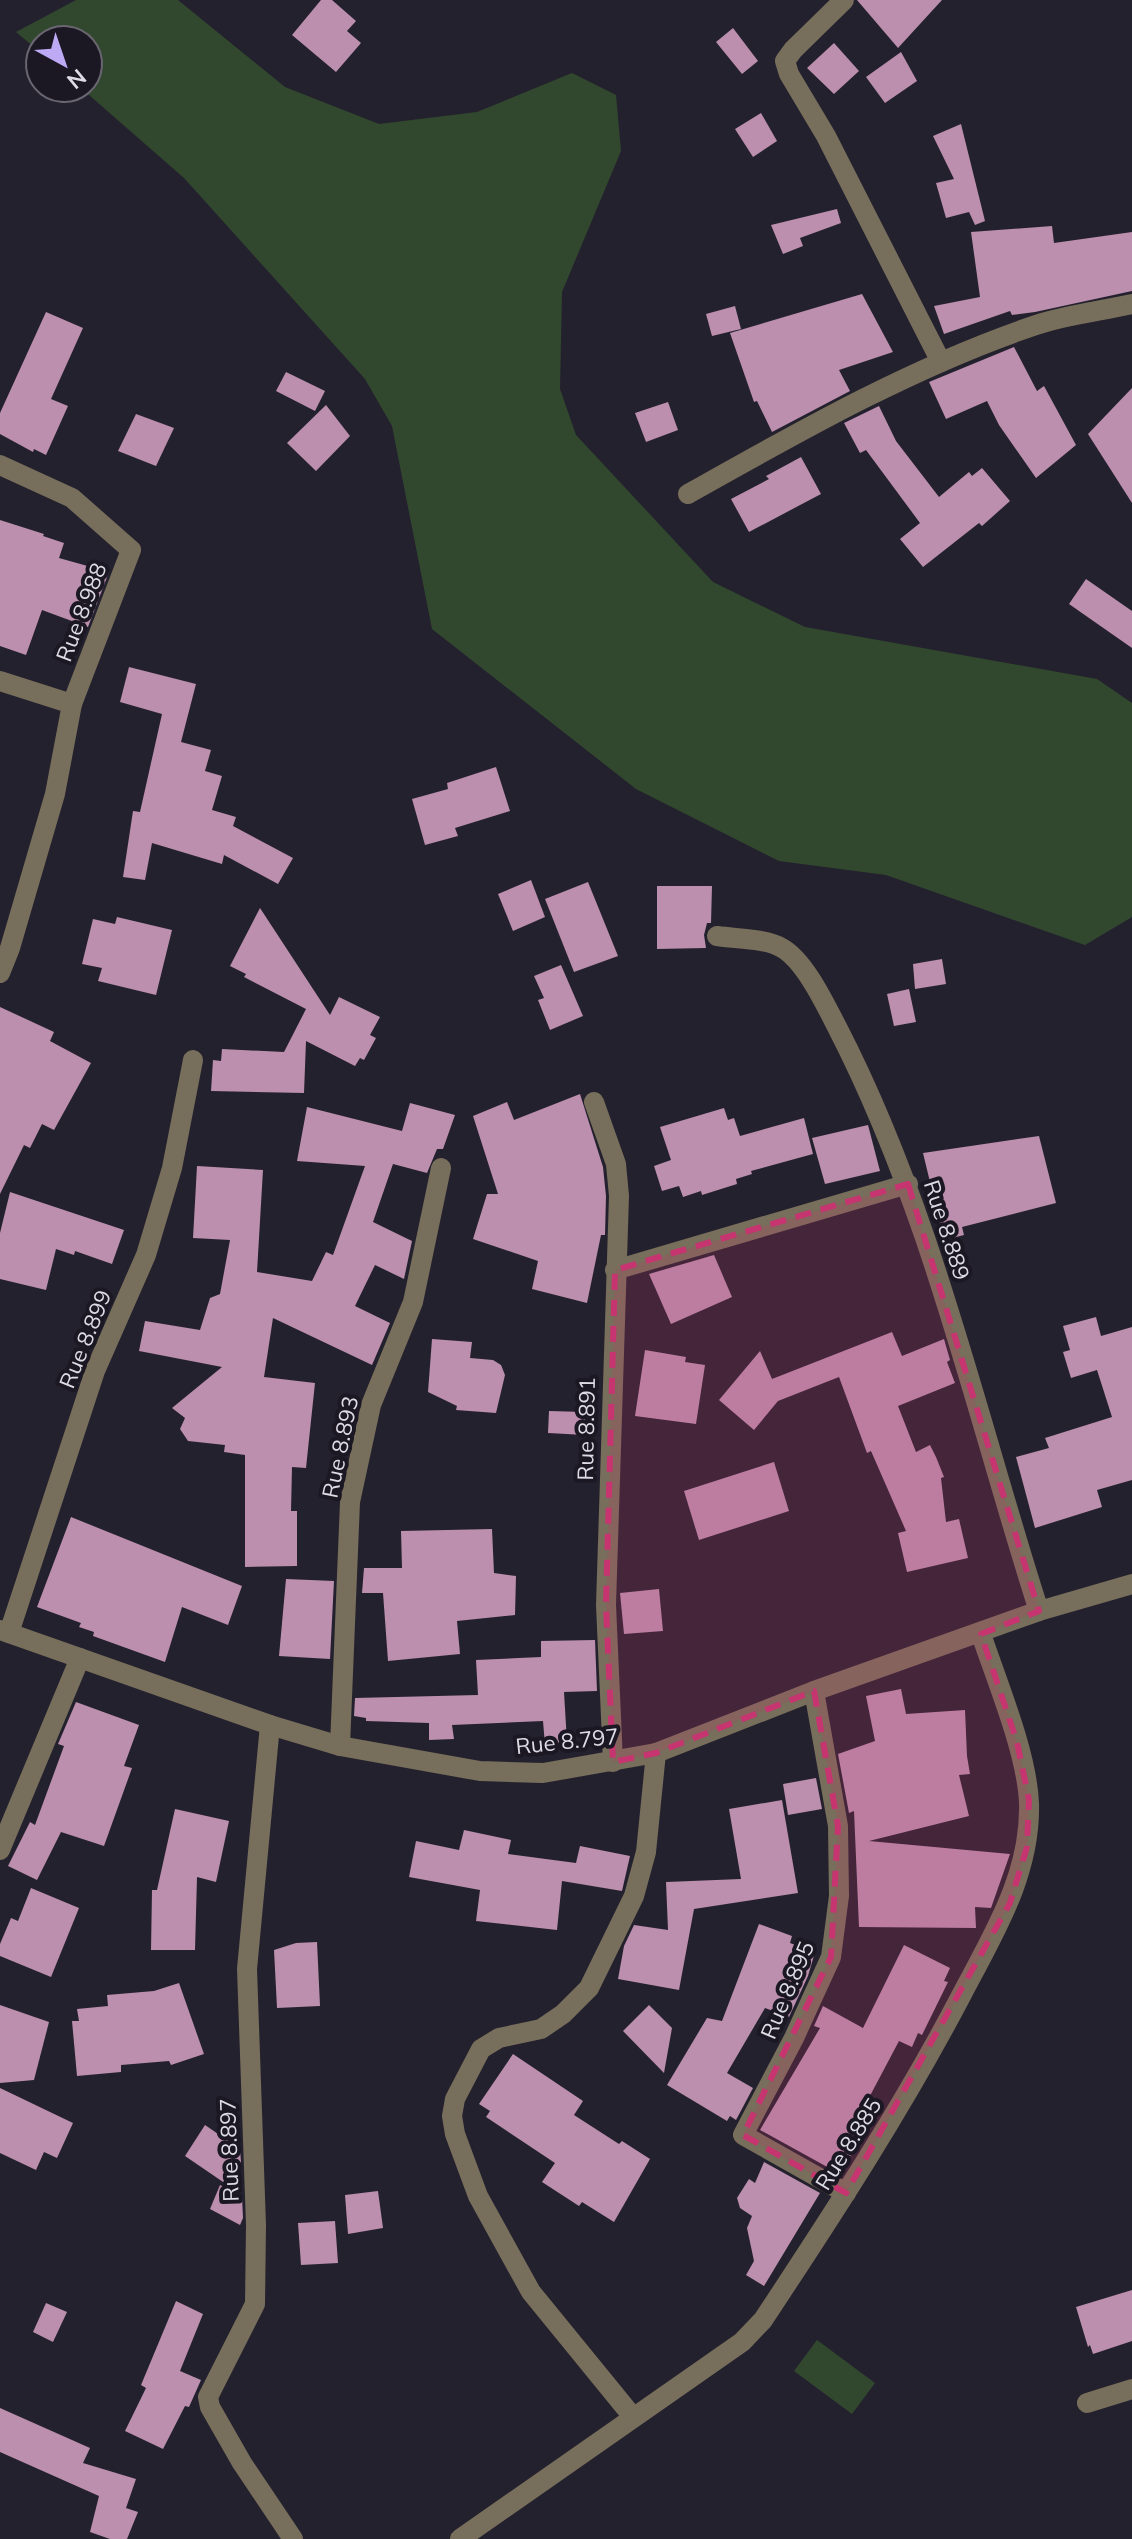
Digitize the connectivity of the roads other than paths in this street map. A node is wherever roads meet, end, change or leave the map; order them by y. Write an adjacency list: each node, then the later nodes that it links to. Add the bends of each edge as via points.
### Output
1 (844, 0): 3 (street, via 785,61)
2 (1132, 304): 3 (street, via 1039,324)
3 (941, 362): 5 (street)
4 (0, 465): 7 (street, Rue 8.988, via 72,498 131,550)
5 (688, 494)
6 (0, 681): 7 (street)
7 (72, 704): 9 (street, via 55,794)
8 (717, 936): 14 (street, Rue 8.889, via 782,948 800,965 855,1062)
9 (5, 946): 10 (street)
10 (0, 973)
11 (193, 1060): 18 (street, Rue 8.899, via 172,1168 146,1255 95,1371)
12 (594, 1102): 15 (street, Rue 8.891, via 616,1164)
13 (441, 1168): 23 (street, Rue 8.893, via 413,1302 371,1405 350,1502)
14 (908, 1184): 15 (street); 17 (street, Rue 8.889)
15 (615, 1270): 25 (street, Rue 8.891, via 606,1605)
16 (1132, 1584): 17 (street, Rue 8.797)
17 (1039, 1611): 19 (street, Rue 8.797)
18 (4, 1631): 20 (street, Rue 8.797)
19 (981, 1634): 21 (street, Rue 8.797); 27 (street, Rue 8.885, via 1017,1742 1029,1800 1027,1847 1010,1903)
20 (80, 1658): 22 (street, Rue 8.797); 26 (street)
21 (814, 1691): 24 (street, Rue 8.797); 27 (street, Rue 8.895, via 838,1826 839,1896 831,1957 743,2135)
22 (270, 1725): 23 (street, Rue 8.797); 31 (street, Rue 8.897, via 247,1969 255,2304 208,2397 242,2463)
23 (340, 1746): 25 (street, Rue 8.797, via 480,1771 543,1773)
24 (656, 1753): 25 (street, Rue 8.797); 30 (street, via 646,1852 634,1896 589,1988 541,2029 499,2038 481,2049 452,2116 478,2196 531,2292)
25 (613, 1762)
26 (0, 1850)
27 (846, 2193): 30 (street, Rue 8.885, via 763,2320 742,2342)
28 (1132, 2389): 29 (street)
29 (1087, 2403)
30 (633, 2417): 32 (street, Rue 8.885)
31 (293, 2539)
32 (460, 2539)

